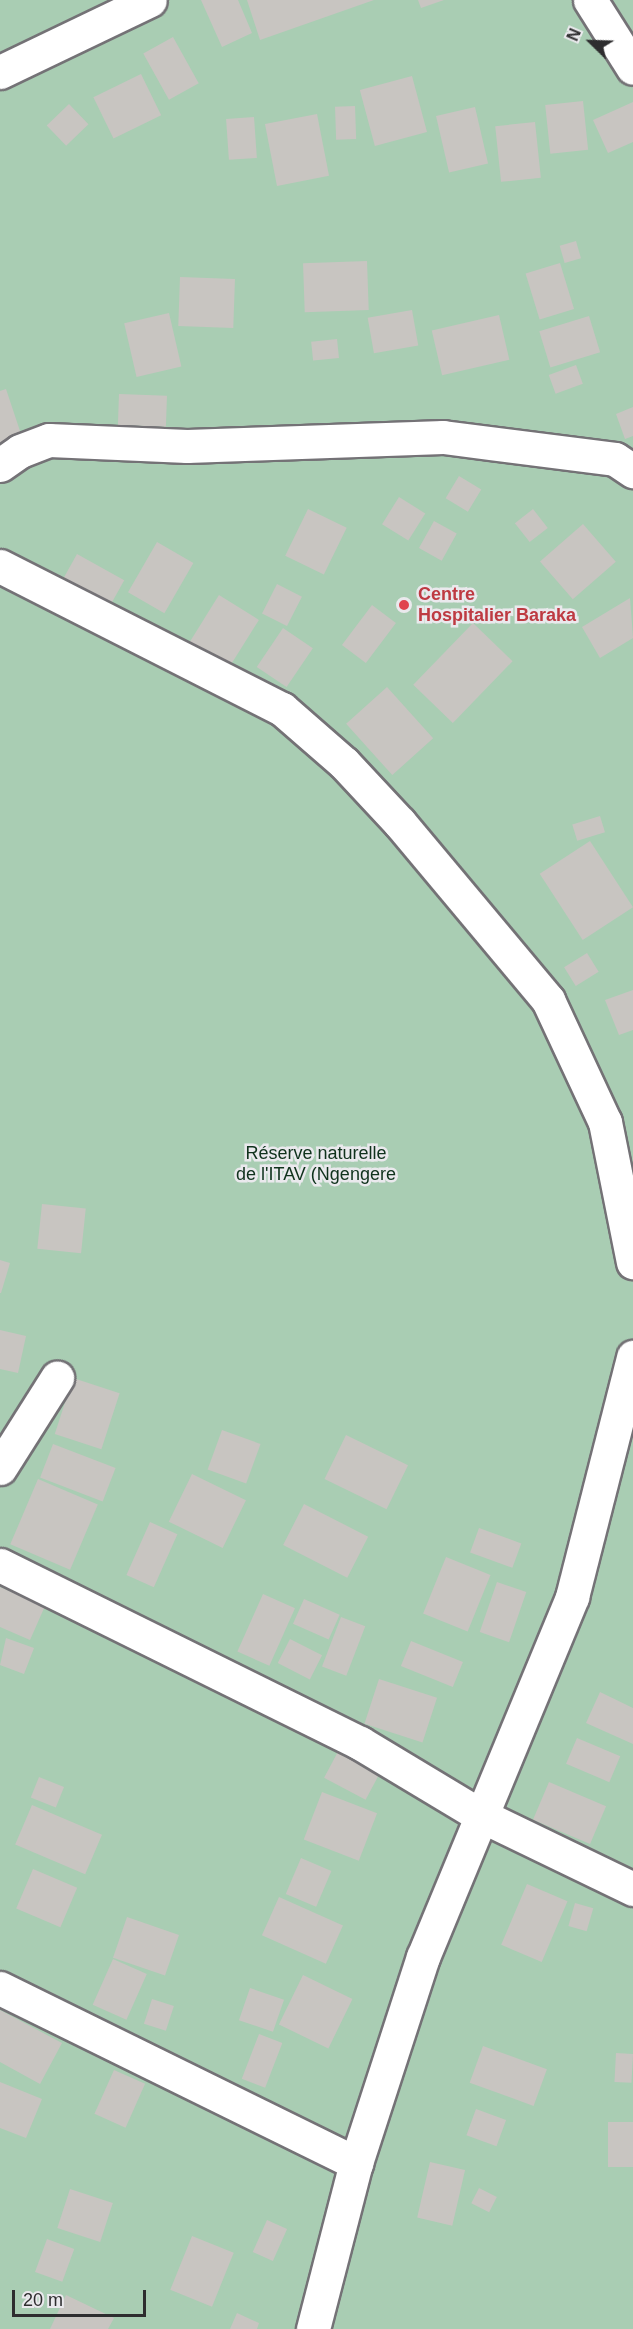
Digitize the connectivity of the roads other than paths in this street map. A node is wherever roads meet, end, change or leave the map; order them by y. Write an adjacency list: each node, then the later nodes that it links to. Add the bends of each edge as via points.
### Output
1 (150, 0): 4 (street)
2 (590, 0): 3 (street)
3 (633, 68)
4 (0, 72)
5 (0, 465): 6 (street, via 49,440 187,446 443,437 615,459)
6 (633, 471)
7 (0, 566): 8 (street, via 282,709 344,762 548,1000 605,1122)
8 (633, 1262)
9 (633, 1357): 13 (street, via 572,1597)
10 (57, 1378): 11 (street)
11 (0, 1468)
12 (0, 1565): 13 (street, via 360,1743)
13 (480, 1815): 14 (street); 16 (street, via 423,1957)
14 (633, 1889)
15 (0, 1988): 16 (street)
16 (356, 2163): 17 (street)
17 (313, 2329)

